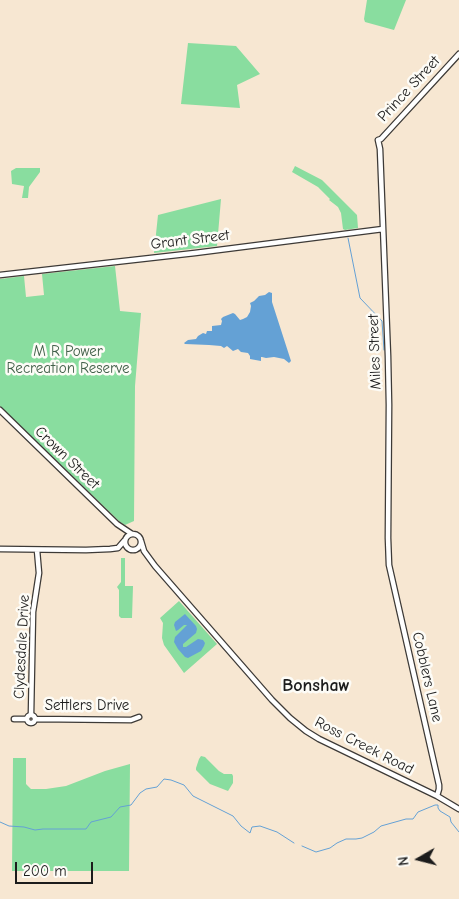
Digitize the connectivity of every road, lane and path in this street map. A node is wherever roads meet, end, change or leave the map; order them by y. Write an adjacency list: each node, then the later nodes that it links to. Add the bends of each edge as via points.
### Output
1 (459, 54): 2 (street, Prince Street)
2 (378, 140): 3 (street, Miles Street)
3 (383, 229): 4 (street, Grant Street); 15 (street, Miles Street, via 389,405)
4 (0, 275)
5 (0, 410): 6 (street, Crown Street)
6 (117, 524): 7 (street, Crown Street); 8 (street, Crown Street)
7 (132, 534): 8 (street); 9 (street, via 137,535)
8 (125, 540): 12 (street, via 113,549); 13 (street, via 126,547)
9 (141, 542): 13 (street, via 139,547); 14 (street)
10 (0, 549): 11 (street)
11 (37, 550): 12 (street); 16 (street, Clydesdale Drive, via 39,573 33,612)
12 (86, 550): 13 (street)
13 (131, 550): 14 (street)
14 (148, 559): 19 (street, Ross Creek Road, via 296,723 324,741)
15 (389, 562): 19 (street, Cobblers Lane, via 439,785)
16 (33, 717): 17 (street, Settlers Drive); 18 (street, Settlers Drive)
17 (139, 718)
18 (14, 719)
19 (437, 796): 20 (street, Ross Creek Road)
20 (459, 809)

